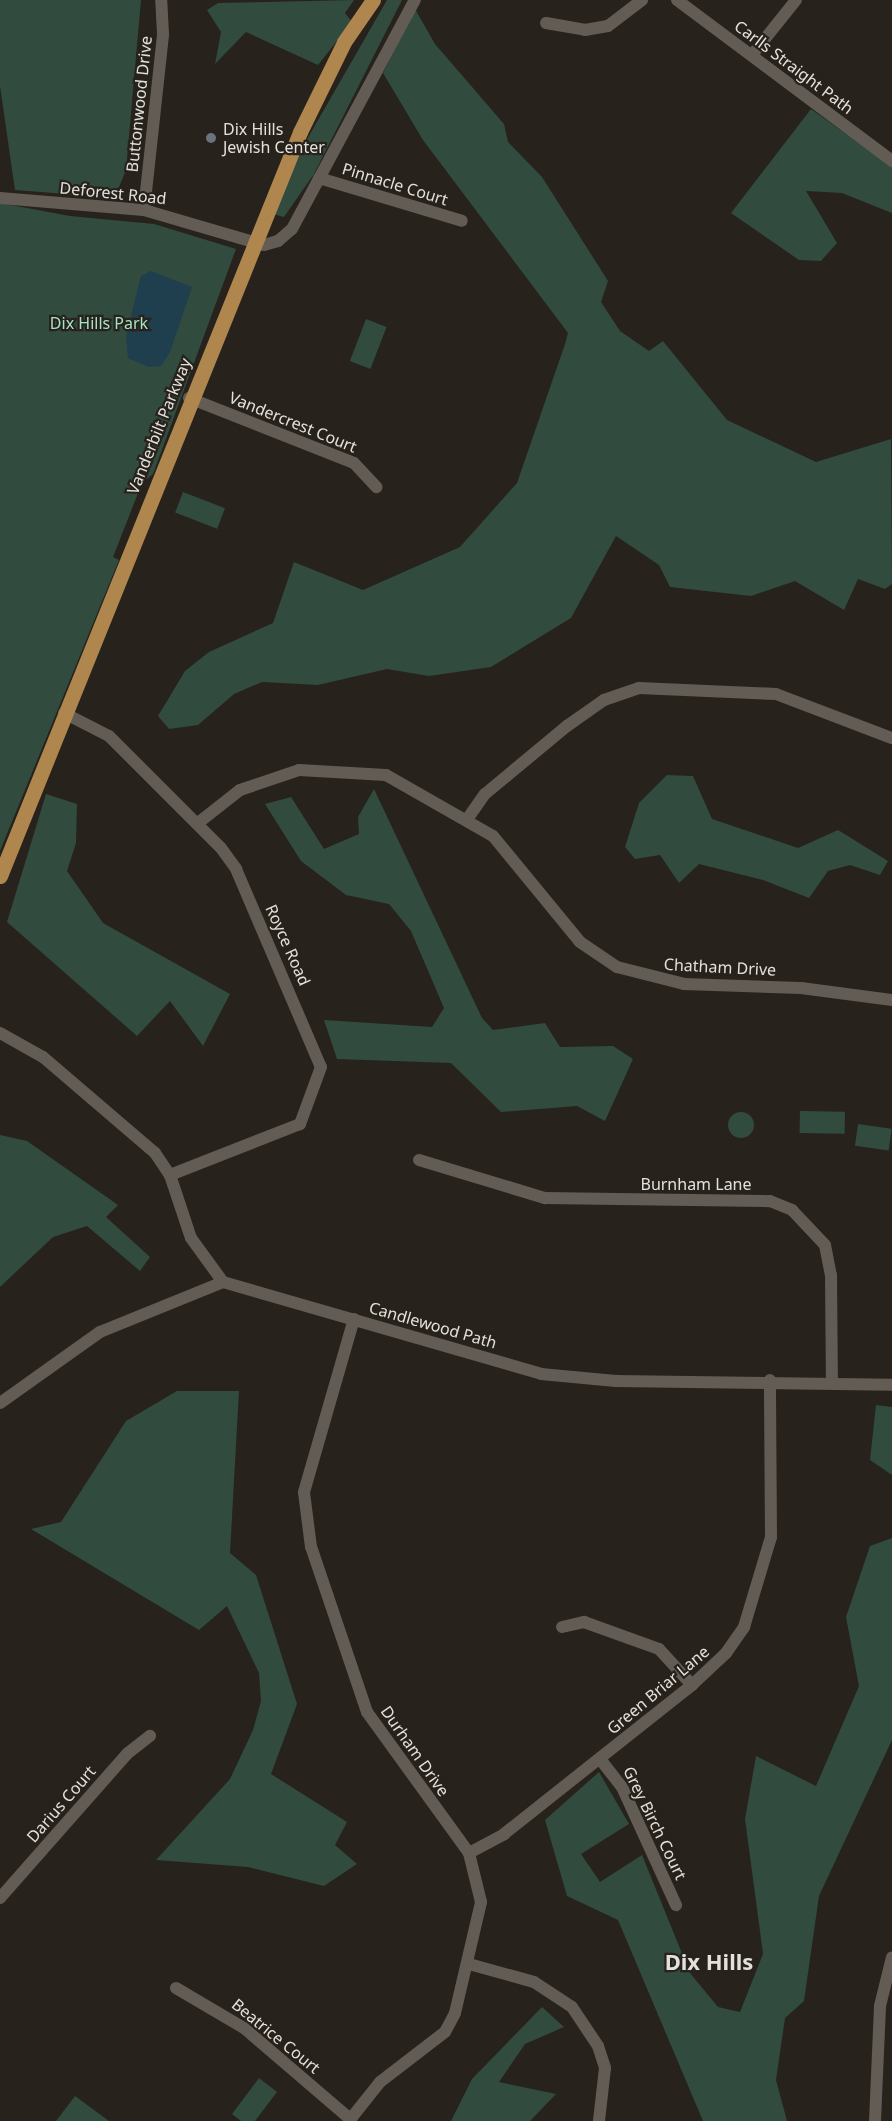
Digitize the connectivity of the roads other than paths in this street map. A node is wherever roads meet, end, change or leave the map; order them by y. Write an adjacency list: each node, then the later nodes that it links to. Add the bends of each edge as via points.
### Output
1 (161, 0): 12 (street, Buttonwood Drive, via 163,34)
2 (373, 0): 14 (main road, Vanderbilt Parkway, via 344,42)
3 (415, 0): 10 (street)
4 (642, 0): 7 (street, via 608,26 585,30)
5 (677, 0): 8 (street, Carlls Straight Path)
6 (796, 0): 8 (street)
7 (546, 23)
8 (752, 55): 9 (street, Carlls Straight Path)
9 (892, 161)
10 (319, 178): 13 (street, Pinnacle Court); 14 (street, via 292,229 278,241)
11 (0, 198): 12 (street, Deforest Road)
12 (144, 210): 14 (street, Deforest Road)
13 (462, 221)
14 (254, 241): 15 (main road, Vanderbilt Parkway)
15 (189, 398): 16 (street, Vandercrest Court, via 354,463); 17 (main road, Vanderbilt Parkway)
16 (376, 487)
17 (64, 713): 20 (street, Royce Road, via 109,736); 21 (main road, Vanderbilt Parkway)
18 (892, 738): 19 (street, via 776,694 639,688 604,700 567,726 485,795)
19 (468, 818): 20 (street, Chatham Drive, via 386,775 330,768 267,778 240,790); 22 (street, Chatham Drive, via 493,836 580,942 617,967 684,984 801,987)
20 (198, 823): 25 (street, Royce Road, via 236,869 321,1067 300,1124)
21 (0, 876)
22 (892, 1000)
23 (0, 1033): 25 (street, via 44,1057 134,1130)
24 (419, 1161): 29 (street, Burnham Lane, via 545,1198 770,1201 792,1210 825,1245 831,1275)
25 (170, 1174): 26 (street, via 191,1238)
26 (223, 1282): 27 (street, Candlewood Path); 31 (street, via 100,1332)
27 (354, 1319): 28 (street, Candlewood Path, via 541,1374 616,1381); 36 (street, Durham Drive, via 304,1492 309,1538 367,1712)
28 (770, 1380): 29 (street, Candlewood Path); 33 (street, Green Briar Lane, via 773,1502 765,1565 744,1627 726,1653)
29 (832, 1382): 30 (street, Candlewood Path)
30 (892, 1385)
31 (0, 1403)
32 (562, 1627): 33 (street, via 584,1622 659,1649)
33 (692, 1685): 35 (street, Green Briar Lane)
34 (150, 1736): 37 (street, Darius Court, via 128,1753)
35 (600, 1759): 36 (street, Green Briar Lane, via 496,1840); 38 (street, Grey Birch Court, via 622,1787)
36 (469, 1853): 40 (street, Durham Drive, via 482,1902)
37 (0, 1898)
38 (676, 1905)
39 (892, 1957): 44 (street, via 880,2006)
40 (469, 1964): 42 (street, Durham Drive, via 445,2032 380,2082); 43 (street, via 534,1982 573,2007 598,2046 605,2068)
41 (176, 1988): 42 (street, Beatrice Court, via 244,2028)
42 (349, 2120)
43 (599, 2121)
44 (875, 2121)

